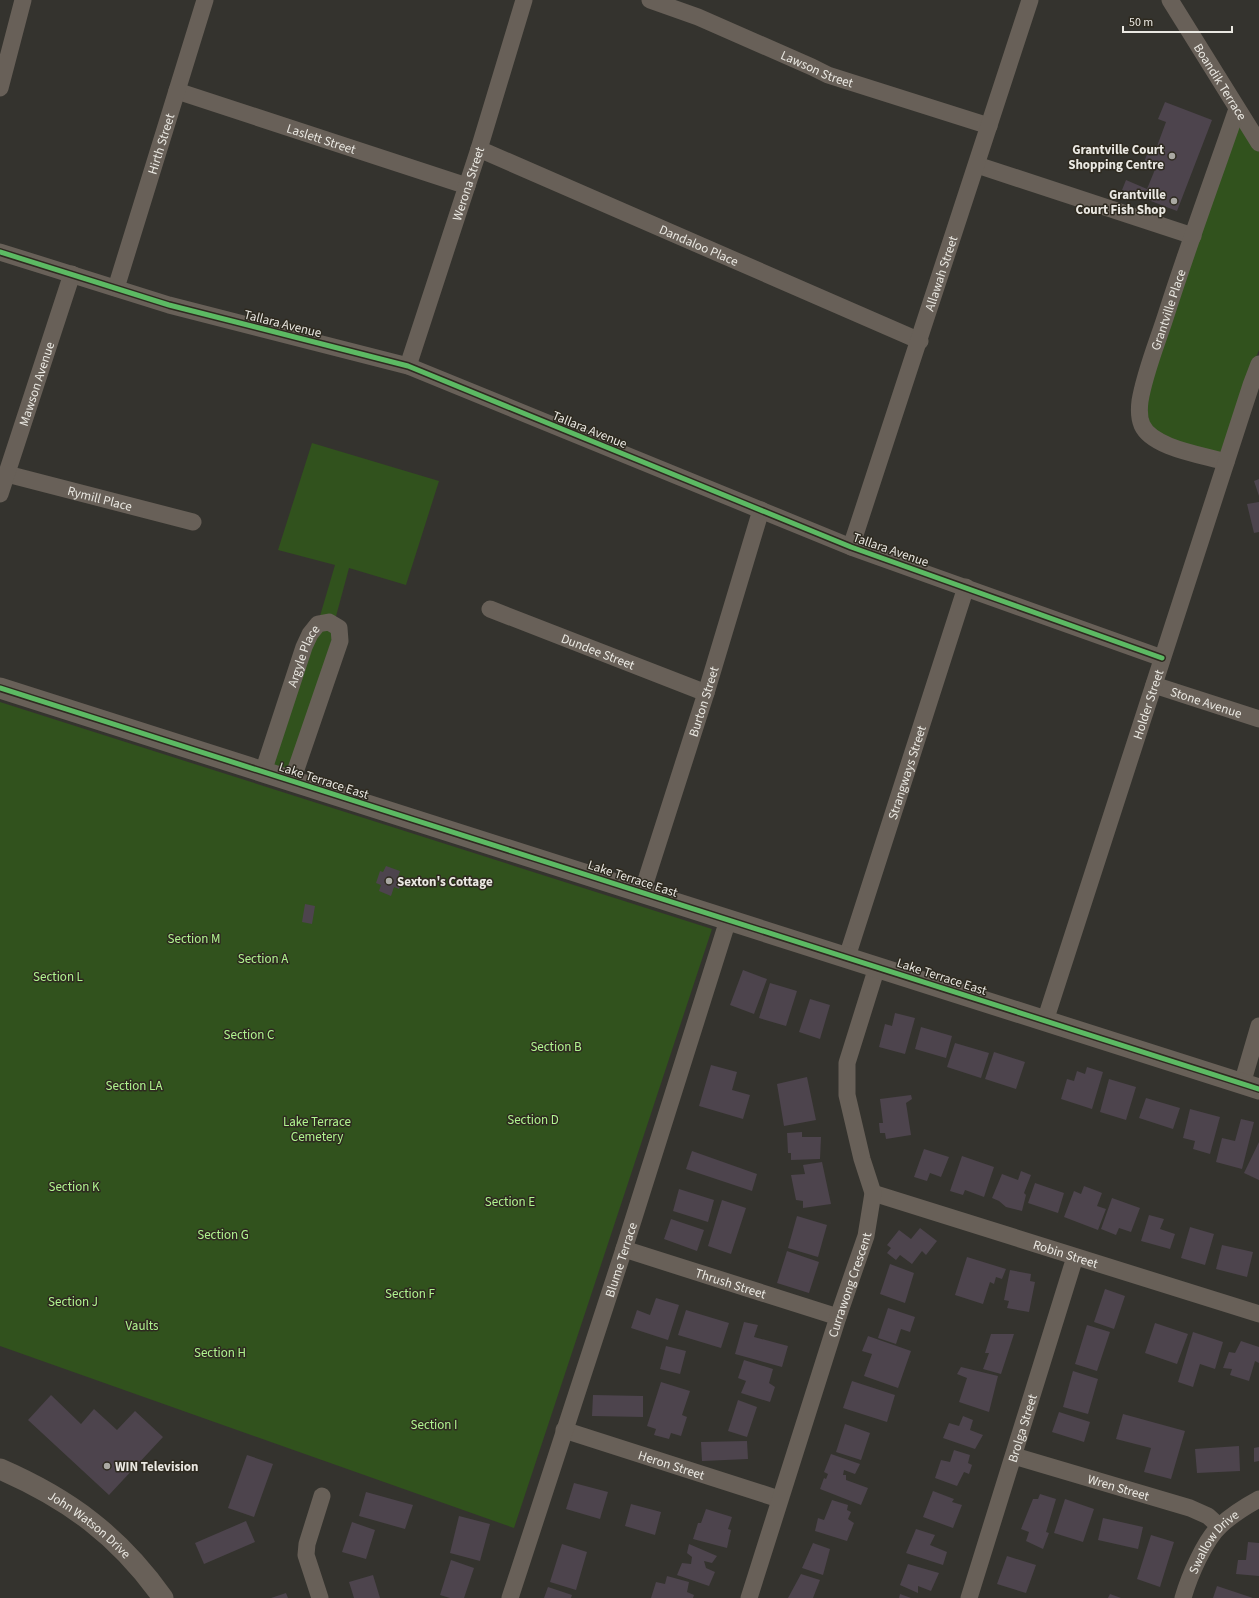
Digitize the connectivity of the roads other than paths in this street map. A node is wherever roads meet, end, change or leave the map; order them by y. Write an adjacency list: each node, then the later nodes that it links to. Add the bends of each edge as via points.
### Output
1 (23, 0): 7 (street)
2 (205, 0): 8 (street, Hirth Street)
3 (524, 0): 12 (street, Werona Street)
4 (650, 0): 10 (street, Lawson Street, via 698,17 828,75)
5 (1030, 0): 10 (street, Allawah Street)
6 (1170, 0): 9 (street, Boandik Terrace)
7 (0, 88)
8 (177, 90): 14 (street, Laslett Street); 18 (street, Hirth Street)
9 (1238, 108): 11 (street, Boandik Terrace); 15 (street, Grantville Place)
10 (989, 126): 13 (street, Allawah Street)
11 (1259, 143)
12 (479, 149): 14 (street, Werona Street); 19 (street, Dandaloo Place)
13 (977, 165): 15 (street); 19 (street, Allawah Street)
14 (467, 186): 21 (street, Werona Street)
15 (1193, 236): 22 (street, Grantville Place, via 1144,384 1139,414 1142,425 1149,435 1168,445)
16 (0, 252): 17 (street, Tallara Avenue)
17 (72, 274): 18 (street, Tallara Avenue); 23 (street, Mawson Avenue)
18 (116, 288): 21 (street, Tallara Avenue, via 169,305)
19 (920, 340): 27 (street, Allawah Street)
20 (1259, 364): 22 (street, Holder Street)
21 (408, 366): 25 (street, Tallara Avenue)
22 (1226, 462): 30 (street, Holder Street)
23 (6, 474): 24 (street, Mawson Avenue); 26 (street, Rymill Place)
24 (0, 494)
25 (761, 510): 27 (street, Tallara Avenue); 33 (street, Burton Street)
26 (193, 522)
27 (851, 547): 28 (street, Tallara Avenue)
28 (966, 587): 30 (street, Tallara Avenue); 39 (street, Strangways Street)
29 (490, 609): 33 (street, Dundee Street)
30 (1162, 658): 31 (street, Holder Street)
31 (1154, 685): 34 (street, Stone Avenue); 41 (street, Holder Street)
32 (0, 688): 35 (street, Lake Terrace East)
33 (706, 693): 37 (street, Burton Street)
34 (1259, 719)
35 (263, 772): 36 (street, Lake Terrace East); 36 (street, Argyle Place, via 304,647 318,624 329,622 339,628 340,641)
36 (292, 781): 37 (street, Lake Terrace East)
37 (642, 892): 38 (street, Lake Terrace East)
38 (728, 920): 39 (street, Lake Terrace East); 45 (street, Blume Terrace)
39 (846, 957): 40 (street, Lake Terrace East)
40 (877, 967): 41 (street, Lake Terrace East); 44 (street, Currawong Crescent, via 847,1063 846,1080 862,1159)
41 (1045, 1021): 43 (street, Lake Terrace East)
42 (1259, 1026): 43 (street)
43 (1250, 1086)
44 (873, 1193): 46 (street, Robin Street); 48 (street, Currawong Crescent, via 866,1236)
45 (624, 1249): 48 (street, Thrush Street); 49 (street, Blume Terrace)
46 (1075, 1257): 47 (street, Robin Street); 50 (street, Brolga Street)
47 (1259, 1314)
48 (838, 1317): 53 (street, Currawong Crescent)
49 (564, 1430): 53 (street, Heron Street); 58 (street, Blume Terrace)
50 (1014, 1456): 55 (street, Wren Street, via 1190,1508 1208,1516); 60 (street, Brolga Street)
51 (0, 1469): 56 (street, John Watson Drive, via 54,1495 103,1530 124,1550)
52 (322, 1496): 57 (street, via 306,1555)
53 (779, 1499): 59 (street, Currawong Crescent)
54 (1259, 1499): 55 (street, Swallow Drive)
55 (1219, 1526): 61 (street, Swallow Drive, via 1206,1544 1190,1576)
56 (163, 1598)
57 (320, 1598)
58 (510, 1598)
59 (749, 1598)
60 (969, 1598)
61 (1183, 1598)

